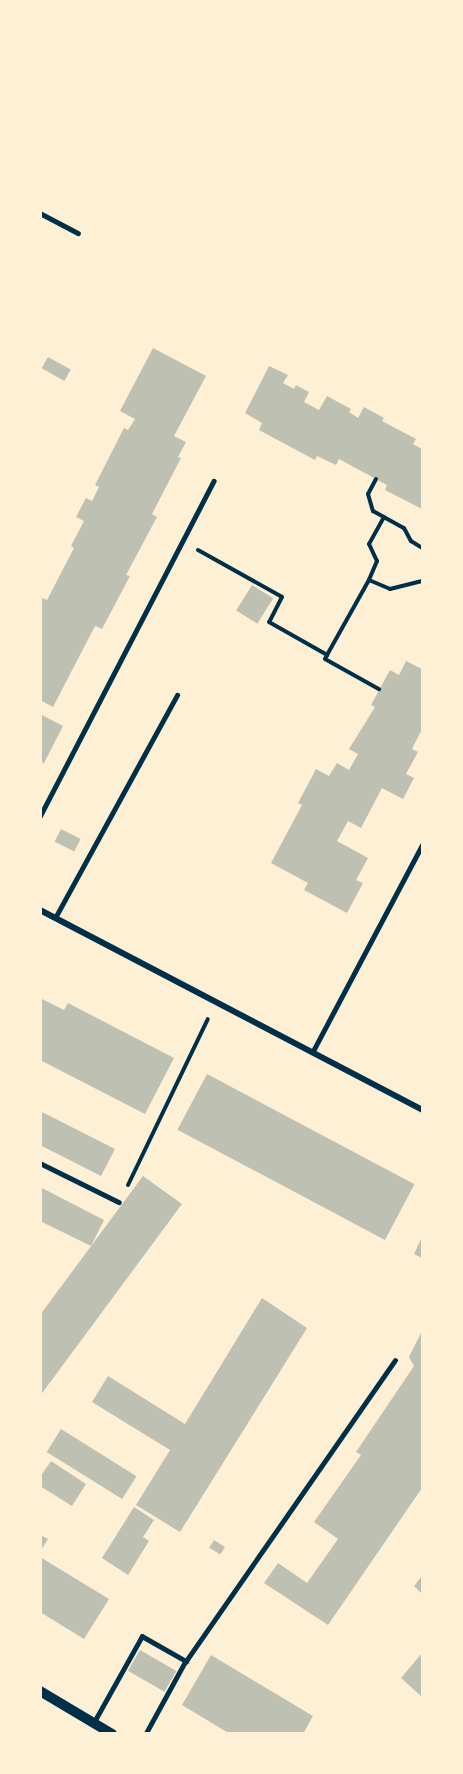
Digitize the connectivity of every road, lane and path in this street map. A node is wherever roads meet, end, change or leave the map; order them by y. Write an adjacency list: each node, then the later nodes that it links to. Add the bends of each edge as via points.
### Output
1 (40, 213): 2 (lane)
2 (78, 233)
3 (376, 479): 5 (path, via 368,494 373,511)
4 (214, 481): 13 (lane)
5 (384, 517): 7 (path, via 404,528 411,541); 8 (path, via 369,544 377,561)
6 (191, 546): 10 (path, via 282,597 268,622)
7 (423, 548)
8 (369, 580): 9 (path, via 390,589); 10 (path)
9 (423, 581)
10 (327, 655): 11 (path, via 325,659)
11 (380, 689)
12 (177, 696): 16 (lane)
13 (40, 816)
14 (423, 845): 18 (lane)
15 (40, 910): 16 (street)
16 (56, 918): 17 (street)
17 (217, 1002): 18 (street); 21 (path)
18 (313, 1051): 19 (street)
19 (423, 1110)
20 (40, 1163): 21 (lane)
21 (119, 1202)
22 (396, 1360): 23 (lane)
23 (186, 1661): 25 (lane, via 142,1636); 27 (lane)
24 (40, 1691): 25 (street)
25 (94, 1722): 26 (street)
26 (112, 1734)
27 (146, 1734)

